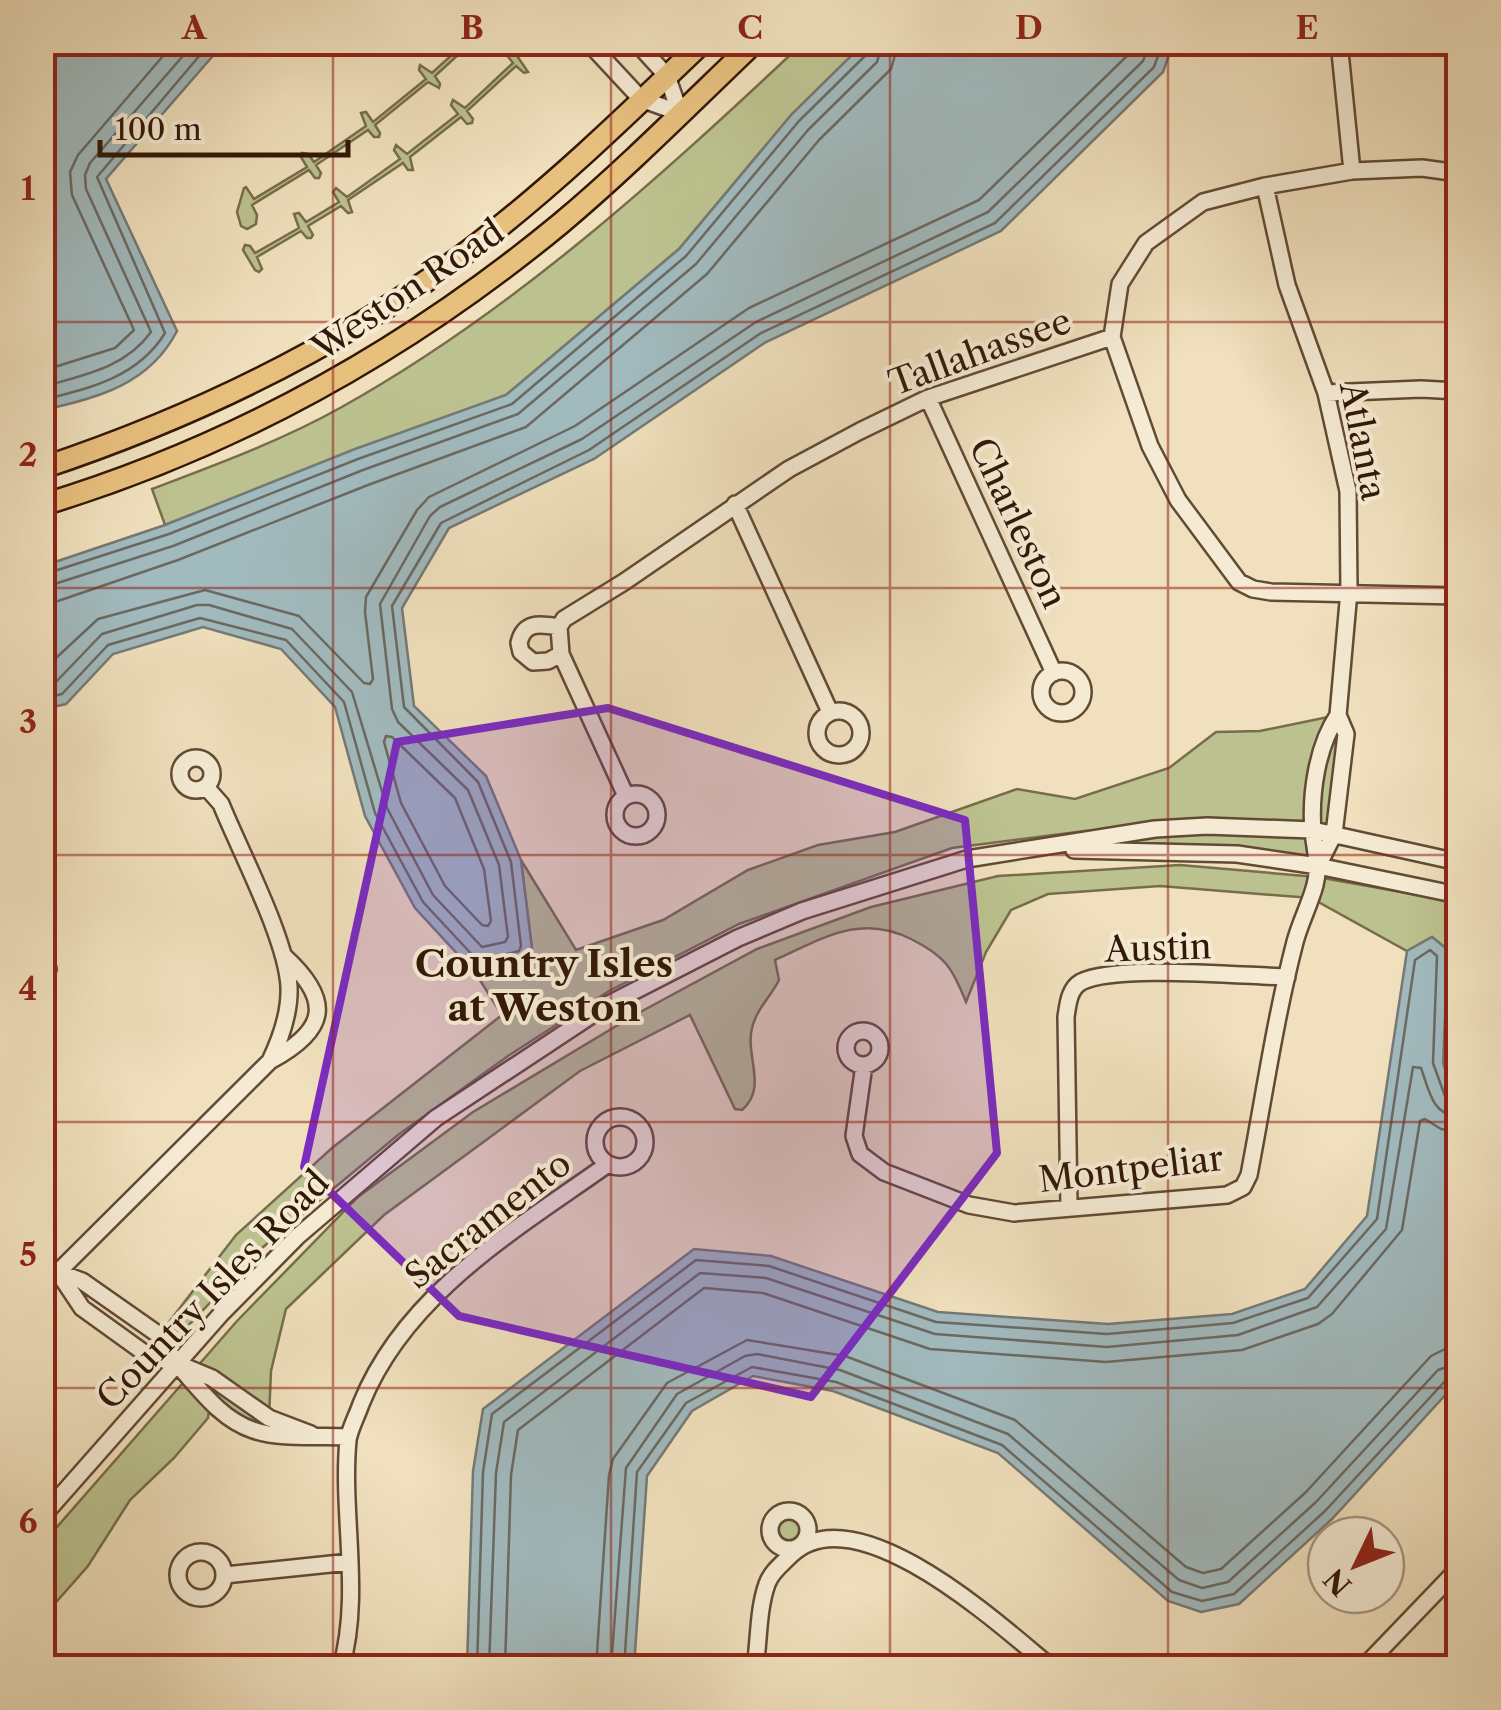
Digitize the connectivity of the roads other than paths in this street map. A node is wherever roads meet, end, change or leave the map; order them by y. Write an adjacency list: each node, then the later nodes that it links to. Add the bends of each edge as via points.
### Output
1 (588, 42): 9 (street)
2 (636, 42): 8 (street)
3 (703, 42): 8 (main road, Weston Road)
4 (755, 42): 10 (main road, Weston Road)
5 (1310, 42): 6 (street)
6 (1329, 42)
7 (1338, 42): 11 (street)
8 (667, 76): 9 (main road, Weston Road); 10 (street)
9 (641, 100): 10 (street); 18 (main road, Weston Road, via 500,227 376,314 229,395)
10 (680, 114): 20 (main road, Weston Road, via 531,248 358,368 176,458)
11 (1352, 171): 12 (street, Tallahassee); 13 (street, Tallahassee)
12 (1458, 173)
13 (1265, 186): 14 (street, Tallahassee, via 1203,202 1146,243 1120,284); 16 (street, Atlanta, via 1288,285)
14 (1112, 337): 17 (street, Tallahassee); 21 (street, via 1171,487 1239,582 1271,592)
15 (1458, 391): 16 (street)
16 (1326, 393): 21 (street, Atlanta, via 1348,491)
17 (928, 398): 19 (street, Tallahassee); 25 (street, Charleston)
18 (42, 468)
19 (734, 504): 23 (street, Tallahassee, via 573,610); 26 (street)
20 (42, 505)
21 (1348, 591): 22 (street); 27 (street, Atlanta)
22 (1458, 596)
23 (559, 627): 24 (street); 24 (street, Tallahassee, via 529,626 518,644 532,662)
24 (561, 654): 29 (street)
25 (1054, 673)
26 (830, 712)
27 (1338, 715): 30 (street, Atlanta, via 1322,749); 31 (street, Atlanta, via 1346,734)
28 (206, 787): 36 (street, via 221,804)
29 (626, 796)
30 (1313, 830): 31 (street, Country Isles Road); 32 (street, Country Isles Road, via 1155,829); 34 (street, Atlanta)
31 (1334, 834): 33 (street, Country Isles Road); 34 (street, Atlanta)
32 (1035, 850): 34 (street, Country Isles Road, via 1237,854); 46 (street, Country Isles Road, via 967,859 802,911 606,1005 436,1118 298,1236)
33 (1458, 862)
34 (1318, 866): 35 (street, Country Isles Road); 38 (street, Montpeliar)
35 (1458, 895)
36 (285, 957): 40 (street, via 288,1001); 40 (street, via 311,983 318,1011 304,1040)
37 (42, 959): 39 (street, via 48,969)
38 (1287, 977): 43 (street, Montpeliar, via 1242,1187 1226,1196); 43 (street, Austin, via 1116,973 1079,983 1066,1017)
39 (42, 982)
40 (270, 1061): 45 (street)
41 (864, 1065): 43 (street, Montpeliar, via 855,1143 874,1167 968,1205 1014,1213)
42 (608, 1164): 47 (street, Sacramento, via 498,1242 407,1324 372,1378)
43 (1069, 1207)
44 (42, 1262): 45 (street)
45 (58, 1272): 46 (street, via 82,1308 150,1356)
46 (176, 1363): 47 (street, via 212,1378 269,1418 311,1434); 48 (street, Country Isles Road)
47 (348, 1437): 49 (street, Sacramento)
48 (42, 1517)
49 (350, 1562): 51 (street); 53 (street, Sacramento)
50 (1458, 1569): 52 (street)
51 (225, 1575)
52 (1368, 1666)
53 (341, 1668)
54 (756, 1668): 55 (street, via 767,1585 776,1568 802,1544 831,1538 886,1551 974,1602)
55 (1052, 1668)

